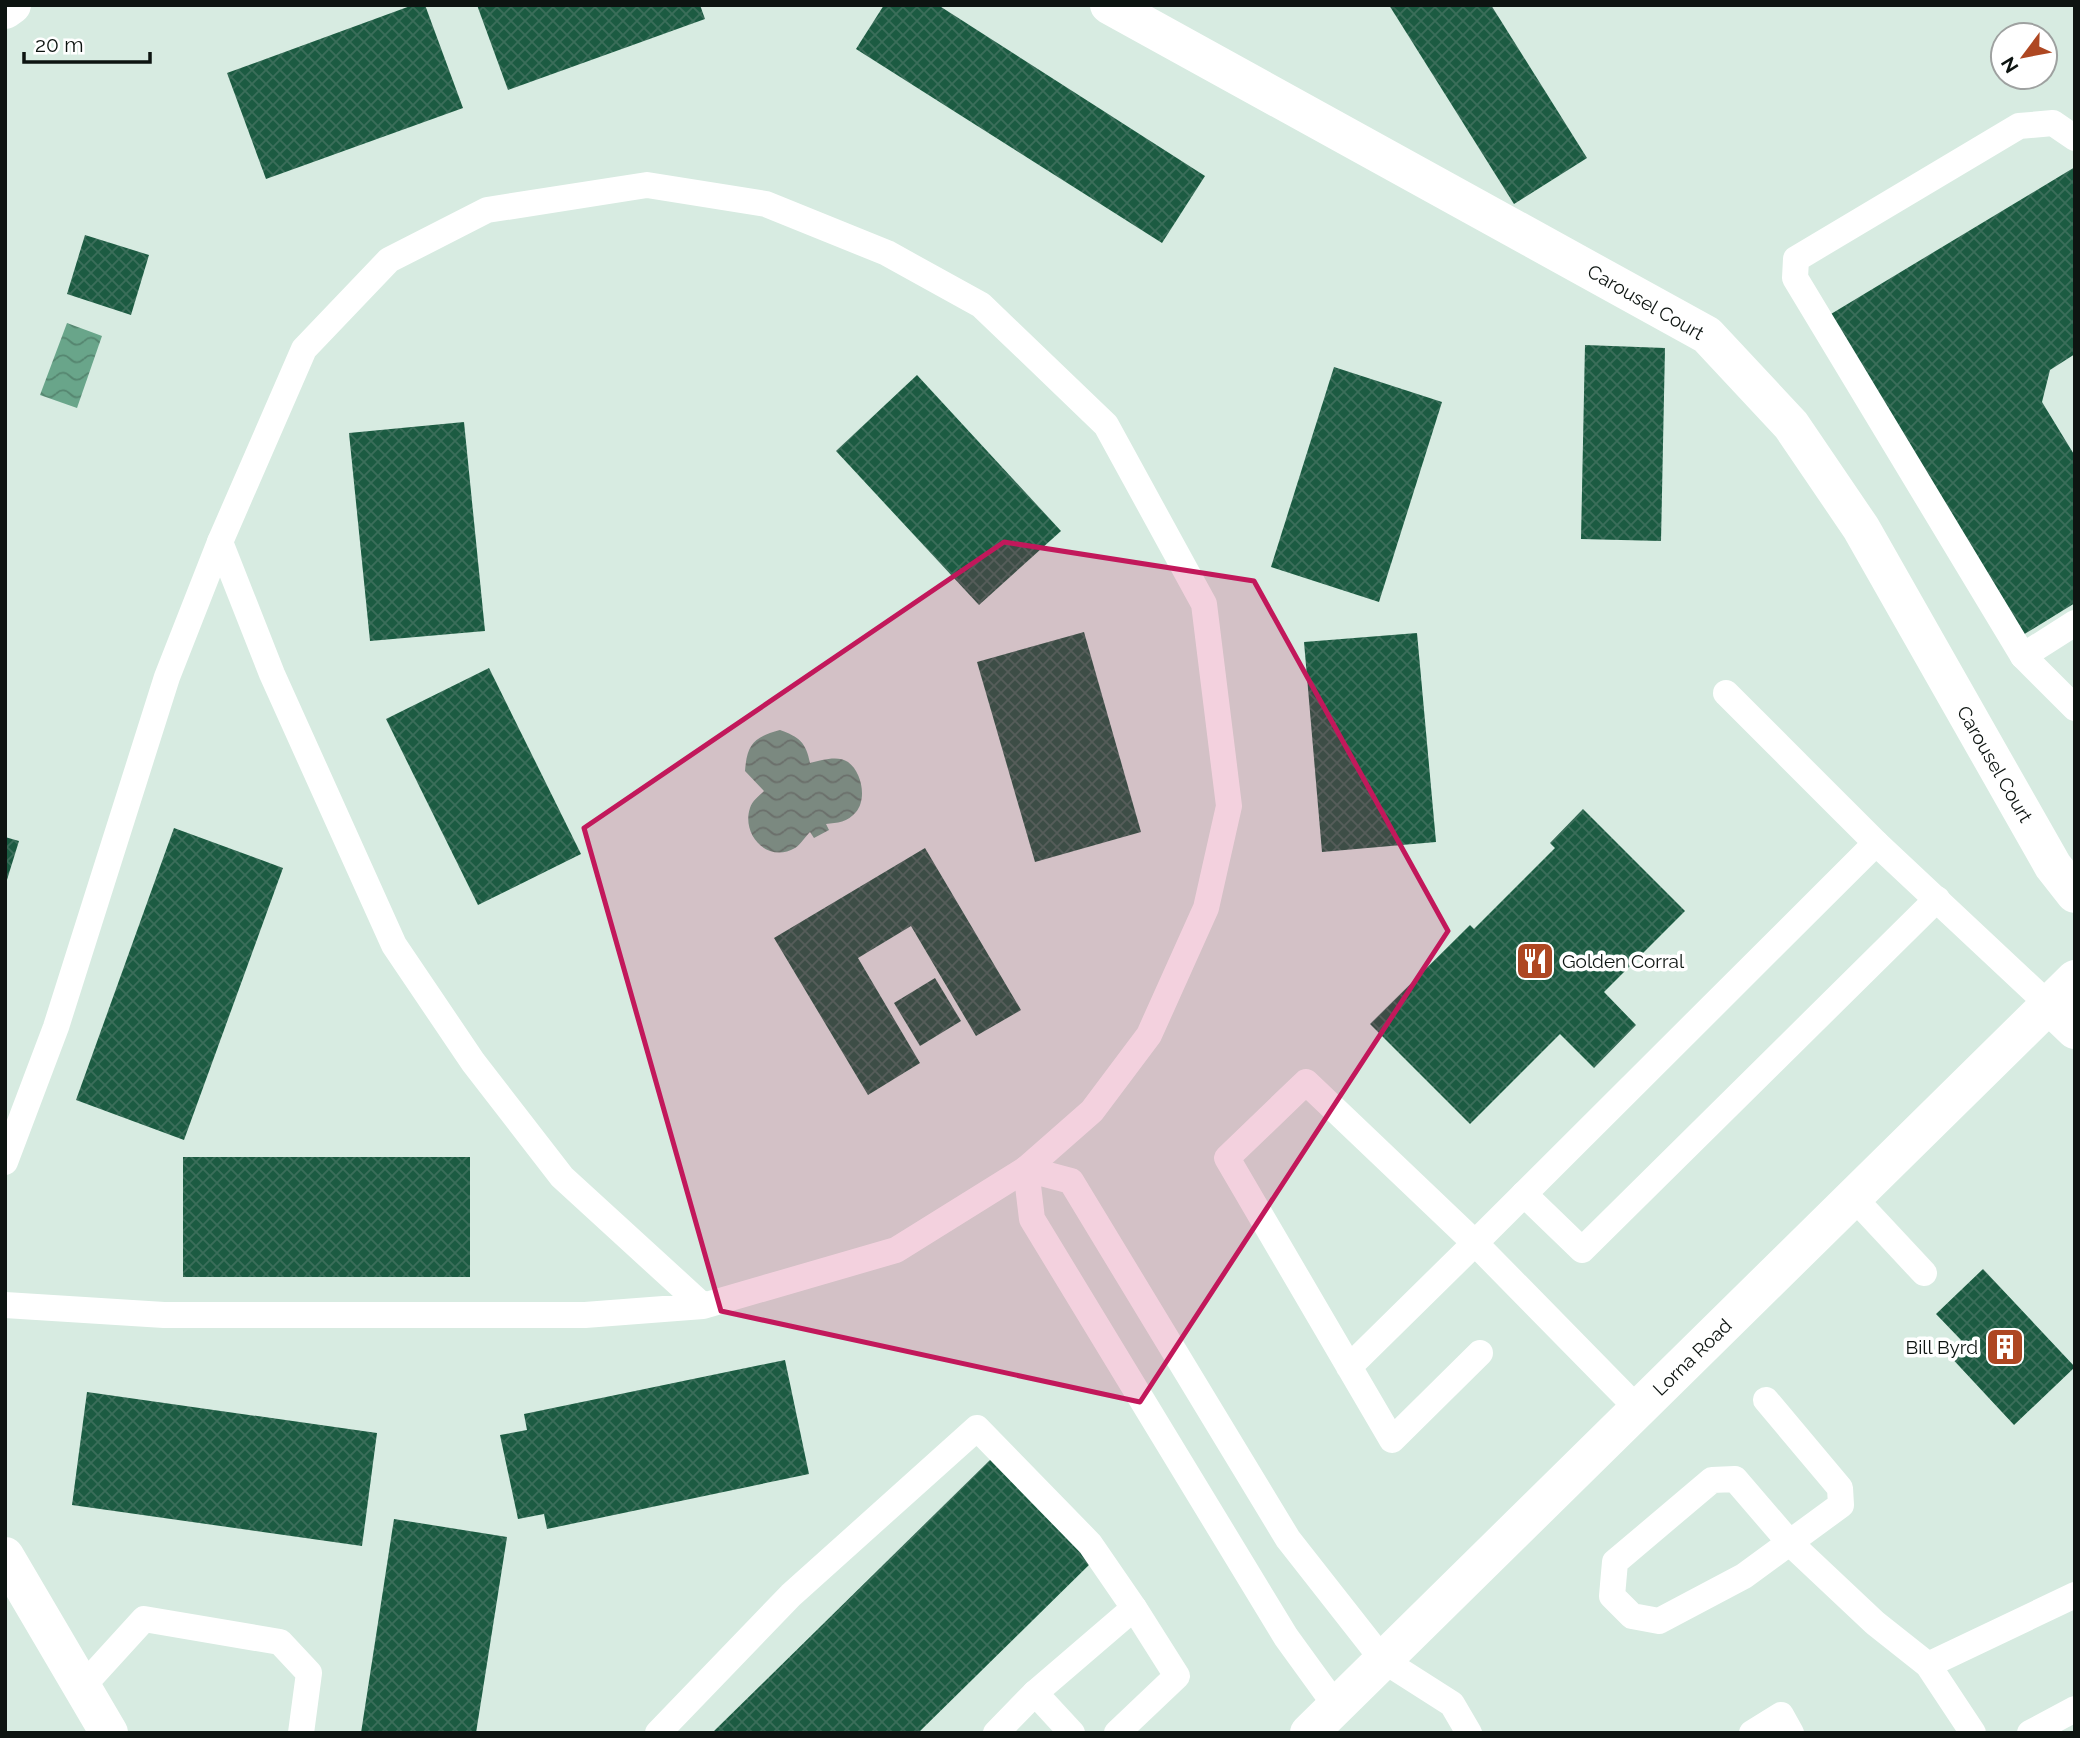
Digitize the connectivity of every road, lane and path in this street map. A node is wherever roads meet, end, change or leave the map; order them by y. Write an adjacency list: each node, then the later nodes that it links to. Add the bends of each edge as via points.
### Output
1 (12, 5): 3 (street)
2 (1109, 5): 11 (street, Carousel Court, via 1707,335 1791,425 1861,528 2053,866)
3 (5, 10)
4 (2075, 138): 7 (lane, via 2053,124 2019,126 1796,259 1795,278)
5 (220, 542): 14 (lane, via 167,677 56,1027); 15 (lane, via 304,349 389,260 486,210 648,185 766,204 887,253 981,305 1106,425 1204,604 1230,807 1206,908 1149,1034 1092,1111); 21 (lane, via 272,674 394,945 473,1062 562,1177)
6 (2075, 623): 7 (lane)
7 (2023, 656): 9 (lane)
8 (1726, 693): 10 (lane)
9 (2075, 708)
10 (1876, 843): 12 (lane); 16 (lane)
11 (2075, 894)
12 (1937, 899): 13 (lane); 16 (lane, via 1582,1251)
13 (2067, 1005): 17 (street, Lorna Road)
14 (5, 1162)
15 (1026, 1169): 21 (lane, via 896,1250); 30 (lane, via 1071,1181 1288,1539); 34 (lane, via 1032,1219 1286,1637)
16 (1524, 1194): 18 (lane)
17 (1854, 1198): 19 (lane); 25 (street, Lorna Road)
18 (1475, 1243): 23 (lane); 23 (lane, via 1306,1082 1227,1158); 25 (lane)
19 (1924, 1273)
20 (5, 1304): 21 (lane, via 164,1315 585,1315)
21 (703, 1306)
22 (1480, 1353): 23 (lane, via 1392,1440)
23 (1349, 1367)
24 (1766, 1400): 26 (lane, via 1840,1488 1841,1505)
25 (1639, 1409): 30 (street, Lorna Road)
26 (1790, 1543): 26 (lane, via 1735,1479 1712,1480 1615,1562 1612,1596 1632,1616 1659,1621 1744,1576); 31 (lane, via 1875,1623)
27 (5, 1556): 32 (street)
28 (2075, 1595): 31 (lane)
29 (1134, 1608): 33 (lane); 38 (lane, via 1090,1544 977,1428 792,1595); 41 (lane, via 1177,1676)
30 (1383, 1660): 34 (street, Lorna Road); 43 (lane, via 1452,1704)
31 (1928, 1665): 46 (lane)
32 (82, 1687): 36 (street); 37 (lane, via 144,1619 280,1642 309,1673)
33 (1035, 1693): 39 (lane); 40 (lane)
34 (1336, 1706): 42 (street, Lorna Road)
35 (2075, 1709): 47 (lane)
36 (109, 1733)
37 (301, 1733)
38 (658, 1733)
39 (996, 1733)
40 (1072, 1733)
41 (1117, 1733)
42 (1308, 1733)
43 (1469, 1733)
44 (1752, 1733): 45 (lane, via 1781,1715)
45 (1791, 1733)
46 (1973, 1733)
47 (2030, 1733)

